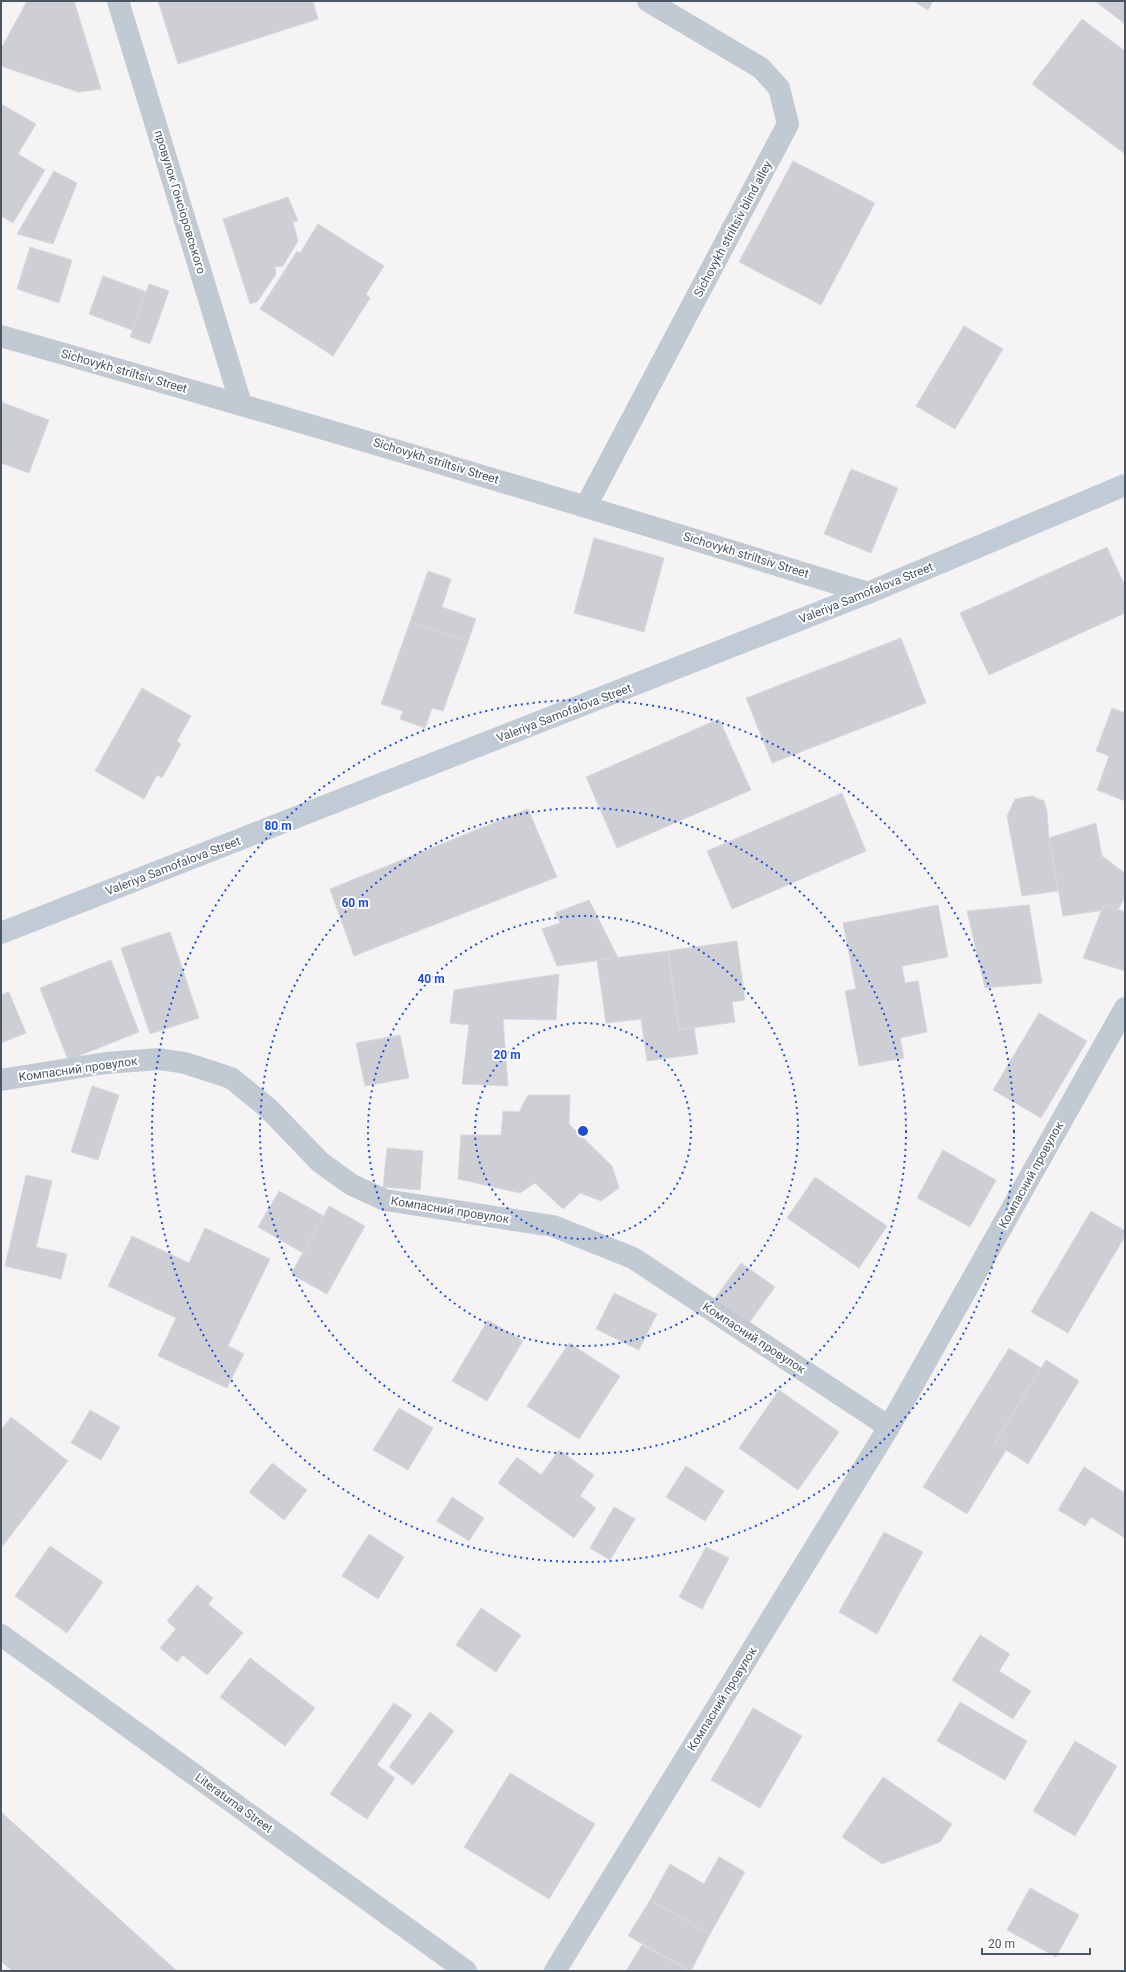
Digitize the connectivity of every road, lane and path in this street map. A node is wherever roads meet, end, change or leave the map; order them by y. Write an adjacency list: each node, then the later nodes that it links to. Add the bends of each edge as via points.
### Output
1 (118, 1): 4 (street, провулок Гонсіоровського)
2 (648, 1): 6 (street, Sichovykh striltsiv blind alley, via 761,68 780,88 788,124)
3 (1, 336): 4 (street, Sichovykh striltsiv Street)
4 (241, 404): 6 (street, Sichovykh striltsiv Street)
5 (1125, 485): 7 (street, Valeriya Samofalova Street)
6 (586, 506): 7 (street, Sichovykh striltsiv Street)
7 (868, 594): 8 (street, Valeriya Samofalova Street)
8 (1, 933)
9 (1125, 1008): 11 (street, Компасний провулок)
10 (1, 1080): 11 (street, Компасний провулок, via 106,1063 159,1059 185,1063 231,1078 268,1108 320,1162 352,1185 385,1200 553,1226 633,1258)
11 (889, 1427): 14 (street, Компасний провулок)
12 (1, 1635): 13 (street, Literaturna Street)
13 (466, 1971)
14 (555, 1971)

